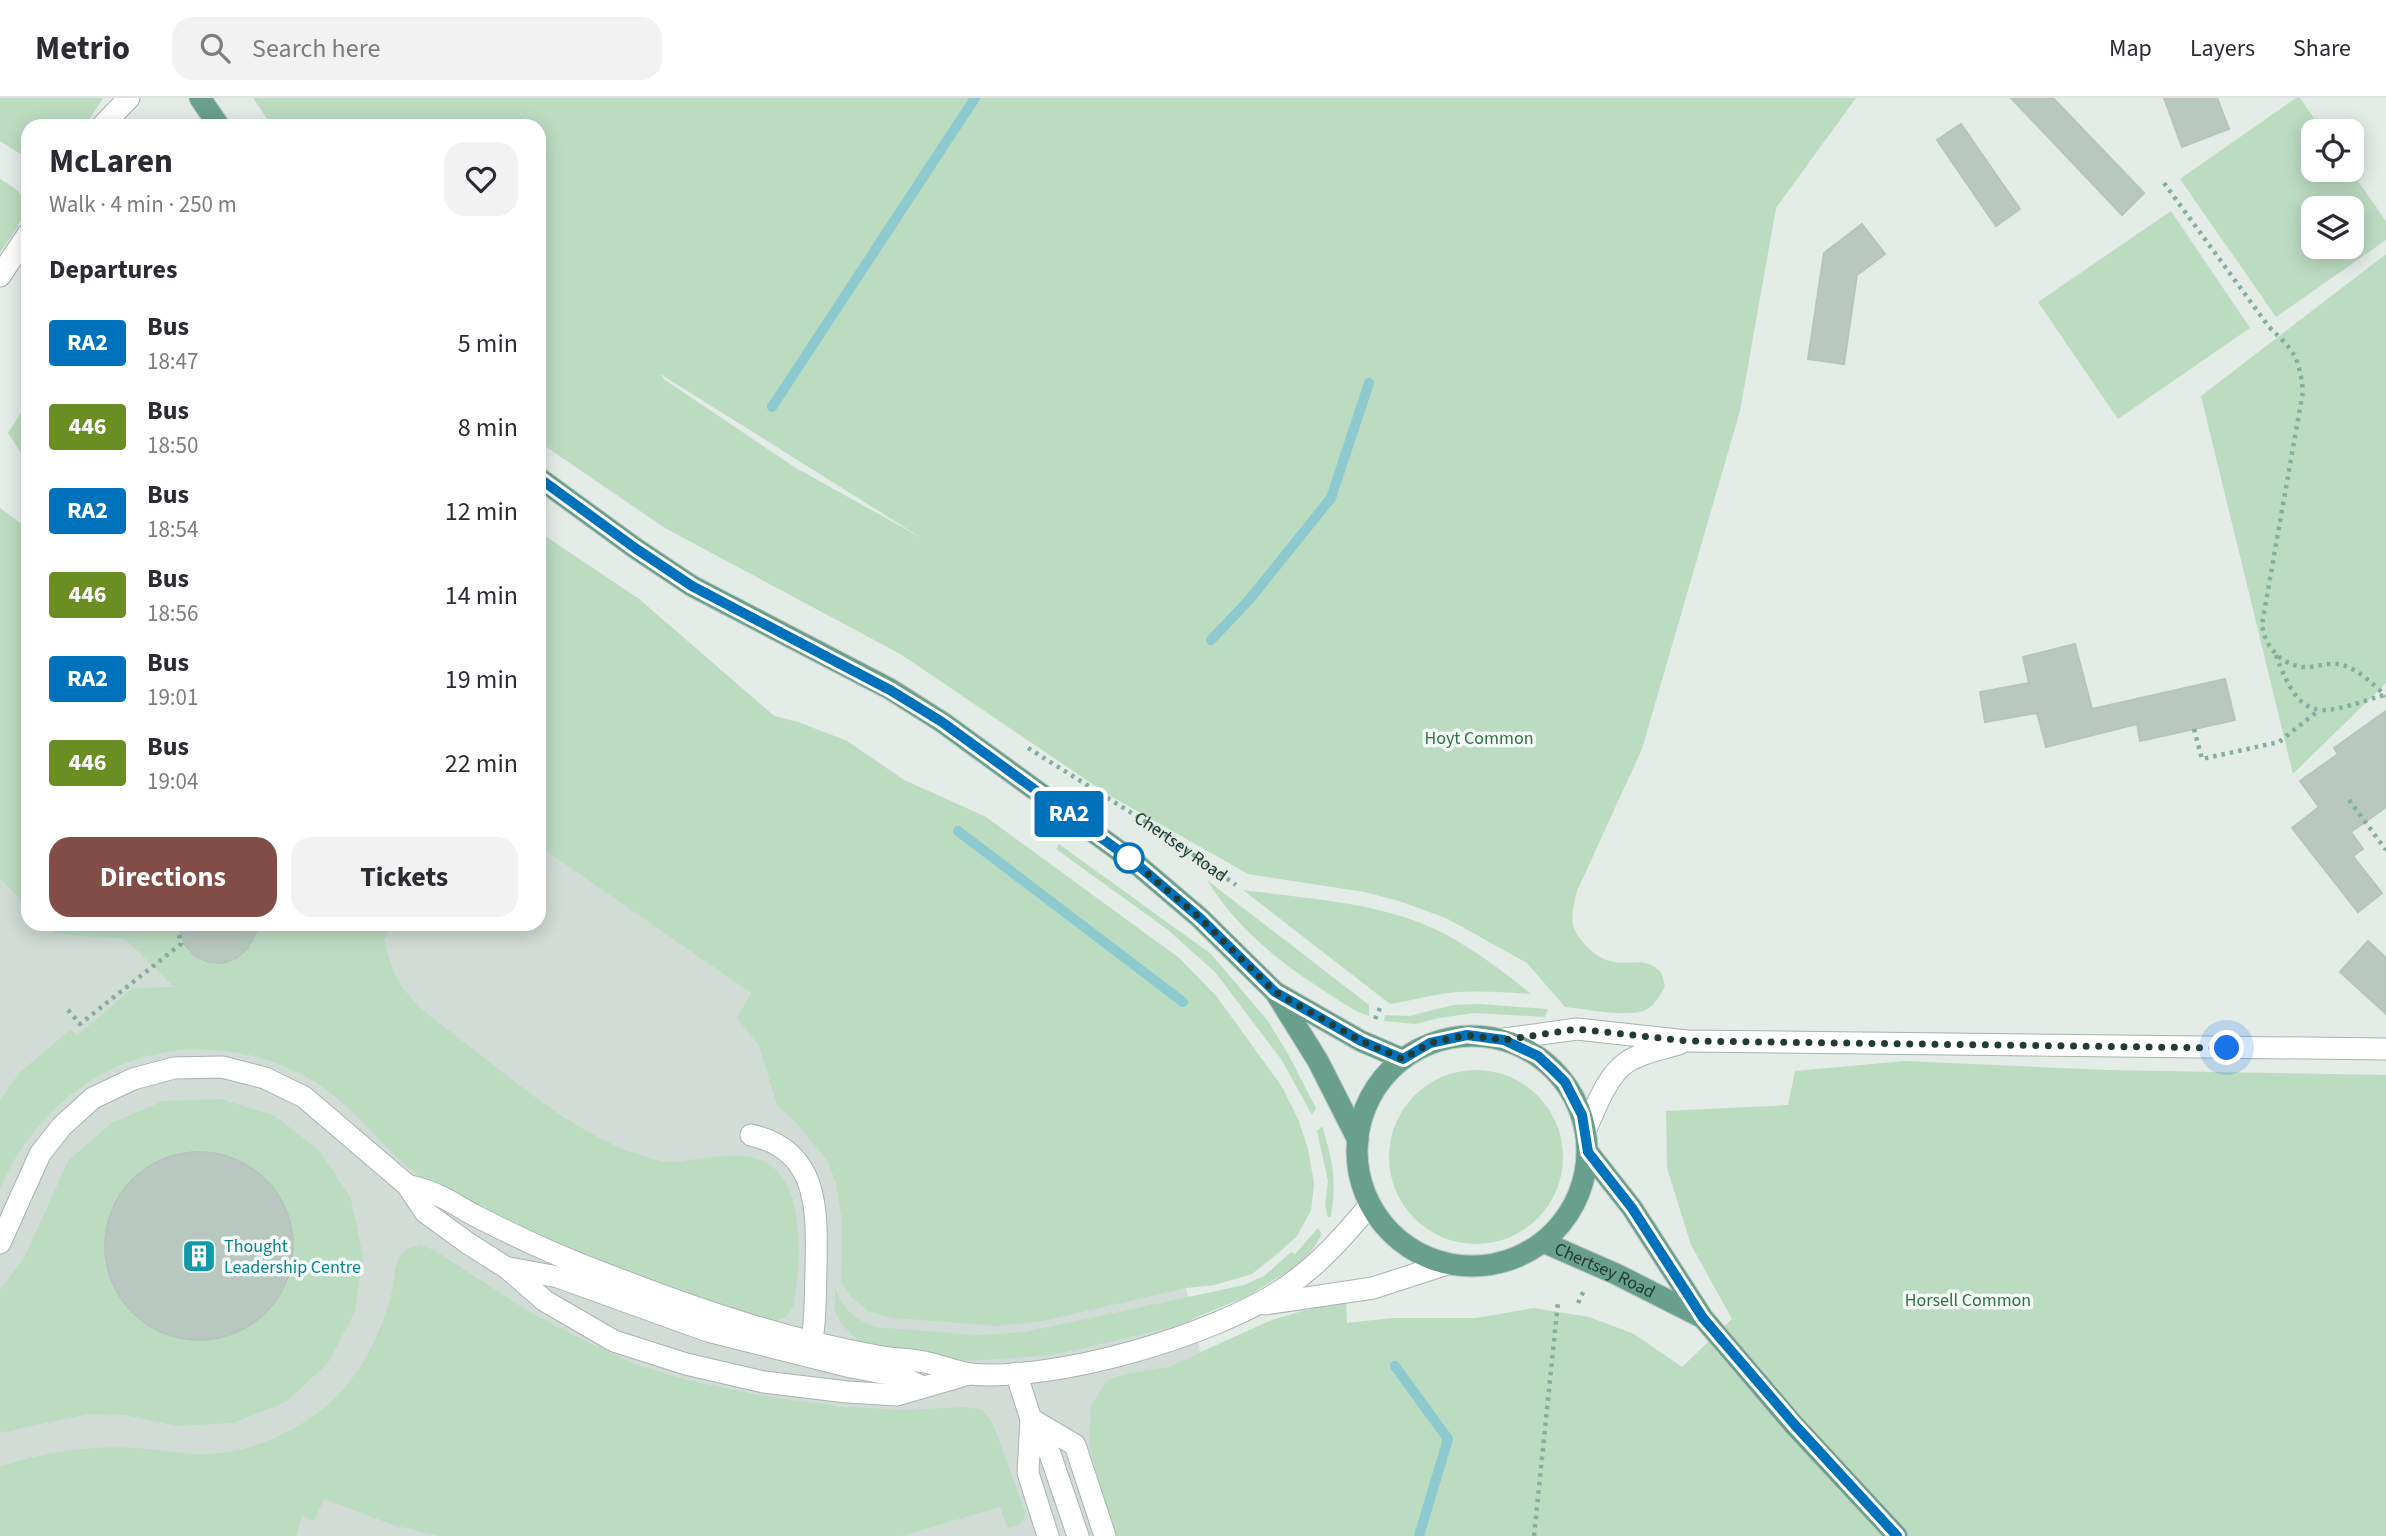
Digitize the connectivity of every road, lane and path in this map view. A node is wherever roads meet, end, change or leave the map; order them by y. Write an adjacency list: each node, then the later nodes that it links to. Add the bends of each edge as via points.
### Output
1 (129, 98): 3 (street)
2 (200, 98): 4 (main road)
3 (110, 119)
4 (214, 119)
5 (2164, 183): 9 (path, via 2300,364 2303,391 2262,624 2264,639)
6 (21, 244): 7 (street)
7 (0, 276)
8 (546, 483): 18 (main road, via 692,586 942,722 1133,861 1200,918)
9 (2276, 654): 10 (path, via 2303,667 2340,664); 11 (path, via 2295,696)
10 (2385, 696): 11 (path)
11 (2318, 711): 12 (path, via 2280,742 2202,759)
12 (2194, 729)
13 (1023, 745): 16 (path, Chertsey Road)
14 (2349, 800): 15 (path)
15 (2386, 850)
16 (1236, 885)
17 (178, 931): 20 (path, via 180,944 80,1024)
18 (1275, 992): 25 (main road); 27 (main road, via 1318,1060)
19 (1380, 1008): 21 (path)
20 (68, 1010)
21 (1375, 1019)
22 (1504, 1040): 23 (street, via 1577,1029); 25 (main road, via 1467,1035 1430,1043); 28 (main road, via 1538,1056 1565,1082 1582,1115)
23 (1687, 1041): 24 (street); 28 (street, via 1627,1062 1616,1073)
24 (2386, 1049)
25 (1403, 1059): 27 (main road, via 1373,1090)
26 (751, 1135): 40 (street, via 771,1139 795,1158 813,1195)
27 (1358, 1140): 30 (main road, via 1357,1167)
28 (1586, 1141): 32 (main road, via 1585,1175 1570,1212); 39 (main road, Chertsey Road)
29 (407, 1185): 31 (street, via 303,1097 265,1078 222,1068 174,1068 133,1079 93,1098 62,1126 40,1154); 34 (street, via 425,1212); 40 (street, via 578,1263)
30 (1370, 1205): 33 (main road, via 1394,1236 1419,1254); 38 (street, via 1322,1259)
31 (0, 1242)
32 (1543, 1242): 33 (main road, via 1507,1261); 39 (main road, Chertsey Road)
33 (1447, 1264): 38 (street, via 1373,1288)
34 (507, 1268): 40 (street, via 558,1277 708,1331); 44 (street, via 545,1301 614,1341 698,1366)
35 (1588, 1283): 37 (path)
36 (1558, 1302): 49 (path)
37 (1578, 1303)
38 (1258, 1306): 41 (street, via 1135,1351)
39 (1703, 1318): 50 (main road, Chertsey Road)
40 (811, 1349): 42 (street, via 924,1362); 43 (street); 44 (street)
41 (1016, 1373): 42 (street); 45 (street)
42 (970, 1374): 43 (street)
43 (923, 1387): 44 (street, via 897,1395)
44 (803, 1388)
45 (1031, 1419): 46 (street, via 1028,1473); 47 (street, via 1050,1454); 48 (street, via 1075,1445)
46 (1048, 1536)
47 (1078, 1536)
48 (1105, 1536)
49 (1534, 1536)
50 (1897, 1536)

